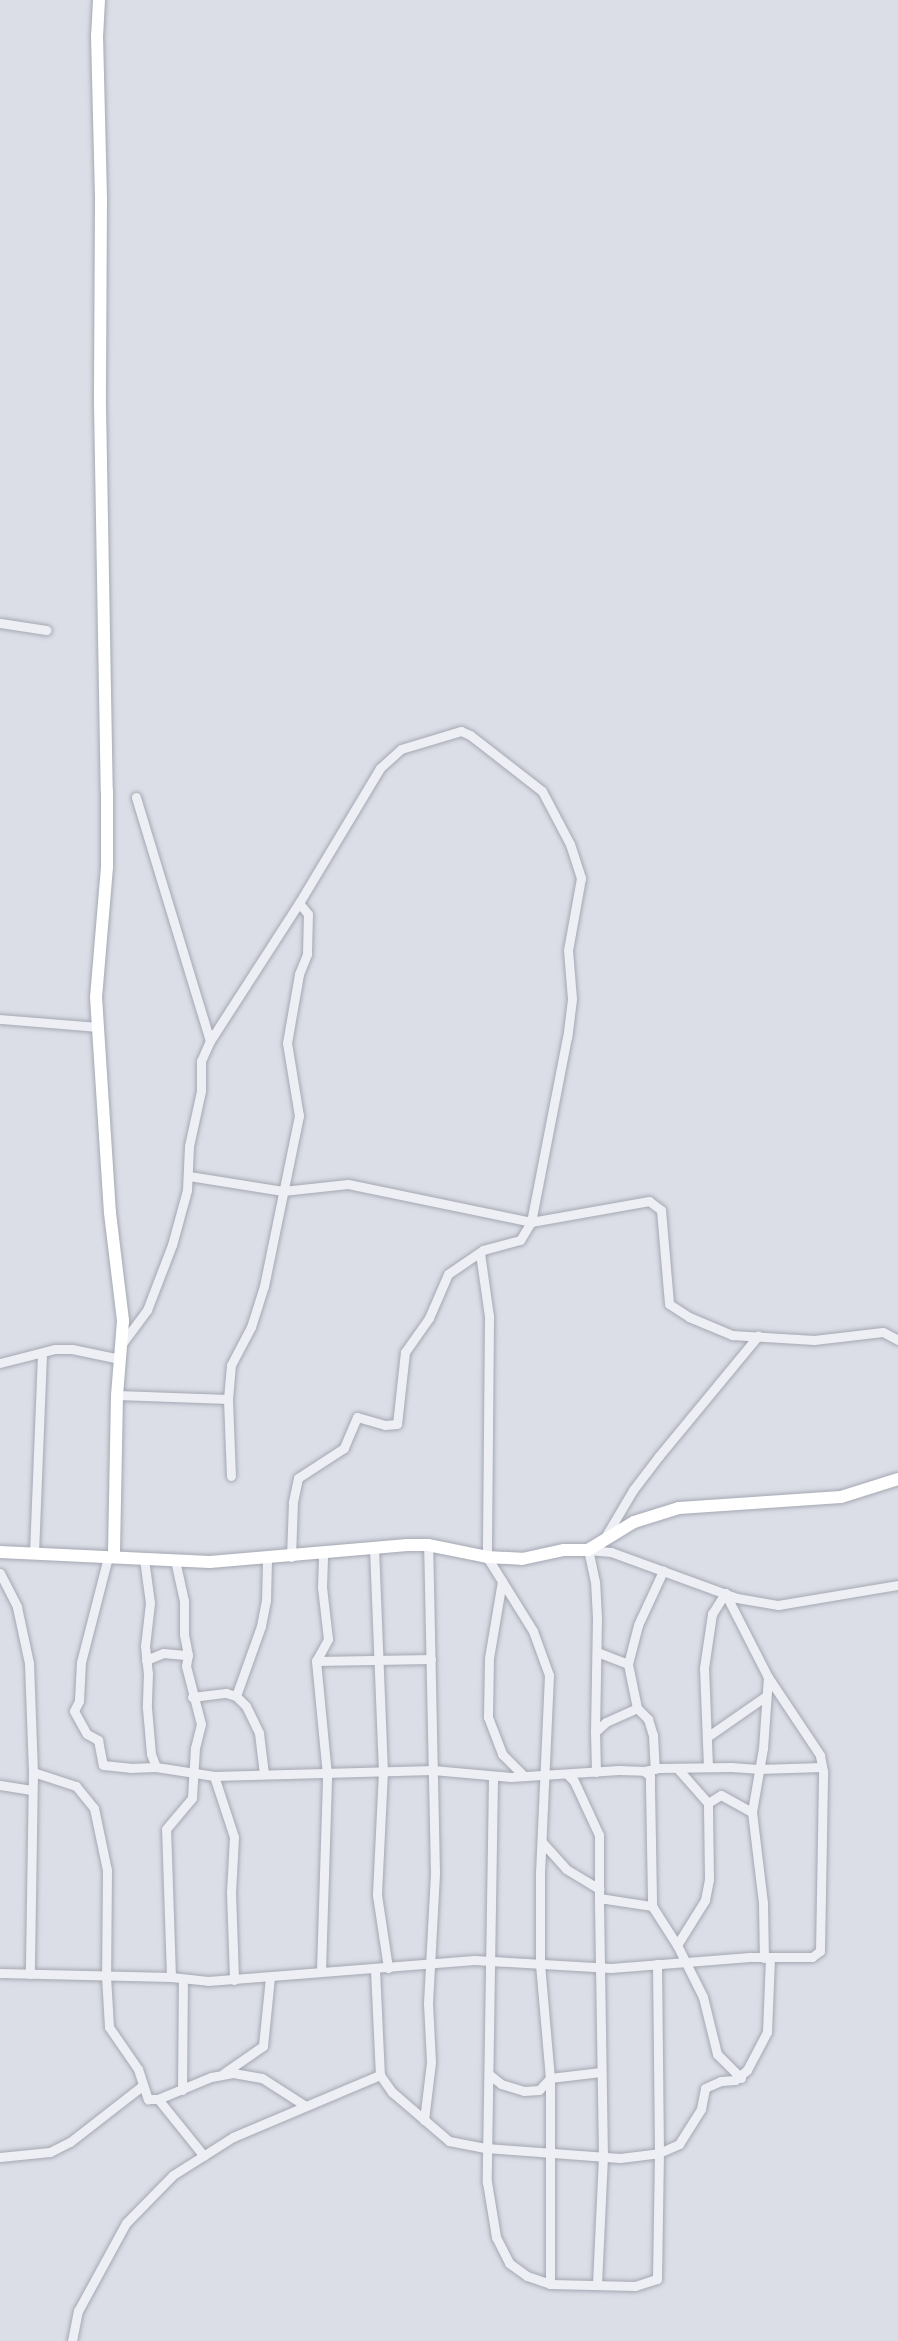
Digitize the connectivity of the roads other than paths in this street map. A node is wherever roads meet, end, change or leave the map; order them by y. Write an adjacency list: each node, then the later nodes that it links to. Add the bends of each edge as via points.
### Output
1 (99, 0): 7 (main road, via 100,405 108,791)
2 (0, 623): 3 (street)
3 (46, 630)
4 (136, 797): 8 (street)
5 (299, 903): 8 (street); 10 (street, via 308,914 307,954 298,974 287,1043 299,1116); 11 (street, via 380,768 401,749 461,731 542,791 570,844 581,878 568,950 572,999 567,1038)
6 (0, 1019): 7 (street)
7 (97, 1027): 15 (main road, via 110,1213 123,1321)
8 (210, 1041): 9 (street, via 201,1061 201,1091 189,1146)
9 (189, 1176): 10 (street); 15 (street, via 163,1272 147,1310)
10 (283, 1191): 11 (street, via 348,1184); 20 (street, via 264,1286 251,1327 231,1365)
11 (531, 1222): 12 (street, via 520,1239); 13 (street, via 649,1201 661,1210 669,1304 704,1326 732,1335)
12 (480, 1253): 31 (street, via 448,1274 429,1318 405,1352 397,1424 385,1425 357,1417 344,1448 298,1478); 32 (street, via 489,1316)
13 (758, 1336): 14 (street, via 814,1340 883,1332); 23 (street, via 633,1490)
14 (898, 1340)
15 (121, 1345): 17 (main road)
16 (42, 1353): 17 (street, via 72,1349); 18 (street); 28 (street)
17 (120, 1359): 19 (main road)
18 (0, 1363)
19 (117, 1395): 20 (street); 30 (main road)
20 (228, 1399): 21 (street)
21 (231, 1476)
22 (898, 1479): 23 (main road, via 841,1497 679,1508 634,1522)
23 (602, 1543): 26 (main road)
24 (428, 1545): 25 (main road); 32 (main road); 43 (street)
25 (374, 1548): 29 (main road); 45 (street)
26 (588, 1550): 32 (main road, via 564,1550 522,1559); 36 (street, via 611,1552); 41 (street, via 595,1582)
27 (0, 1552): 28 (main road)
28 (34, 1553): 30 (main road)
29 (323, 1554): 31 (main road); 46 (street, via 328,1639)
30 (111, 1557): 33 (main road); 55 (street, via 81,1662 79,1701 74,1711 87,1734 98,1740 103,1765)
31 (291, 1557): 34 (main road)
32 (487, 1557): 38 (street)
33 (144, 1559): 35 (main road); 44 (street, via 150,1603)
34 (267, 1559): 35 (main road); 49 (street, via 261,1626)
35 (176, 1560): 42 (street)
36 (663, 1571): 40 (street); 47 (street, via 638,1625)
37 (0, 1572): 63 (street, via 17,1607 29,1663)
38 (502, 1581): 68 (street, via 533,1631 549,1675); 72 (street, via 490,1649 488,1717 502,1754)
39 (898, 1585): 40 (street, via 778,1605)
40 (725, 1593): 48 (street); 54 (street, via 712,1614 704,1668)
41 (597, 1652): 47 (street); 53 (street)
42 (188, 1655): 44 (street, via 163,1653); 50 (street, via 186,1666)
43 (431, 1659): 45 (street); 61 (street)
44 (146, 1660): 55 (street, via 151,1754)
45 (380, 1660): 46 (street); 64 (street)
46 (316, 1661): 70 (street)
47 (628, 1664): 52 (street)
48 (768, 1677): 51 (street); 57 (street, via 820,1755)
49 (236, 1695): 50 (street); 67 (street, via 254,1718)
50 (192, 1696): 66 (street, via 201,1724)
51 (766, 1696): 54 (street); 60 (street)
52 (637, 1708): 53 (street, via 606,1722); 59 (street, via 648,1719 653,1735)
53 (596, 1732): 65 (street)
54 (707, 1737): 56 (street)
55 (156, 1767): 66 (street)
56 (708, 1767): 58 (street); 60 (street)
57 (822, 1767): 60 (street); 82 (street, via 820,1951 812,1957)
58 (677, 1768): 59 (street); 76 (street)
59 (655, 1769): 62 (street)
60 (758, 1769): 77 (street)
61 (433, 1770): 64 (street); 73 (street); 85 (street, via 435,1873)
62 (644, 1771): 65 (street); 80 (street, via 650,1776)
63 (33, 1772): 75 (street); 94 (street, via 76,1786 94,1808 107,1870)
64 (383, 1772): 70 (street); 89 (street, via 377,1895)
65 (596, 1772): 69 (street)
66 (194, 1773): 71 (street); 95 (street, via 192,1798 166,1829)
67 (264, 1774): 70 (street); 71 (street)
68 (545, 1774): 69 (street); 72 (street); 78 (street)
69 (567, 1774): 79 (street, via 599,1835)
70 (327, 1775): 90 (street)
71 (214, 1776): 98 (street, via 234,1837)
72 (524, 1776): 73 (street)
73 (493, 1778): 83 (street)
74 (0, 1785): 75 (street)
75 (32, 1790): 93 (street)
76 (708, 1803): 77 (street, via 721,1795); 81 (street, via 708,1889)
77 (752, 1812): 82 (street)
78 (542, 1842): 79 (street, via 566,1869); 86 (street)
79 (599, 1894): 80 (street); 88 (street)
80 (652, 1906): 81 (street)
81 (677, 1945): 84 (street)
82 (767, 1958): 84 (street); 104 (street, via 766,2032)
83 (489, 1960): 85 (street); 86 (street); 102 (street)
84 (685, 1960): 87 (street); 104 (street, via 703,1997 717,2054)
85 (430, 1963): 89 (street); 109 (street, via 431,2042)
86 (540, 1964): 88 (street); 103 (street)
87 (657, 1964): 88 (street); 111 (street)
88 (599, 1967): 99 (street)
89 (388, 1968): 91 (street)
90 (321, 1970): 91 (street); 96 (street)
91 (375, 1970): 101 (street)
92 (0, 1972): 93 (street)
93 (30, 1974): 94 (street)
94 (106, 1976): 95 (street); 105 (street, via 109,2027 138,2069)
95 (171, 1977): 97 (street)
96 (270, 1977): 98 (street); 100 (street, via 263,2046)
97 (183, 1979): 98 (street); 106 (street)
98 (234, 1980)
99 (602, 2072): 103 (street); 115 (street)
100 (222, 2074): 106 (street); 108 (street, via 262,2078)
101 (380, 2075): 108 (street); 109 (street, via 392,2092)
102 (490, 2075): 103 (street, via 501,2084 524,2091 539,2090); 110 (street)
103 (550, 2078): 112 (street)
104 (741, 2078): 111 (street, via 705,2088 701,2109 679,2144)
105 (142, 2086): 107 (street, via 148,2099); 114 (street, via 70,2142 50,2152)
106 (182, 2090): 107 (street)
107 (158, 2099): 113 (street)
108 (304, 2105): 113 (street, via 233,2137)
109 (424, 2120): 110 (street, via 449,2140)
110 (486, 2148): 112 (street); 116 (street, via 496,2237 509,2263 527,2276)
111 (659, 2153): 115 (street); 117 (street, via 657,2279 635,2286)
112 (551, 2154): 115 (street); 116 (street)
113 (204, 2156): 118 (street, via 173,2175 126,2223 78,2311)
114 (0, 2157)
115 (603, 2157): 117 (street)
116 (550, 2284): 117 (street)
117 (597, 2284)
118 (72, 2341)

